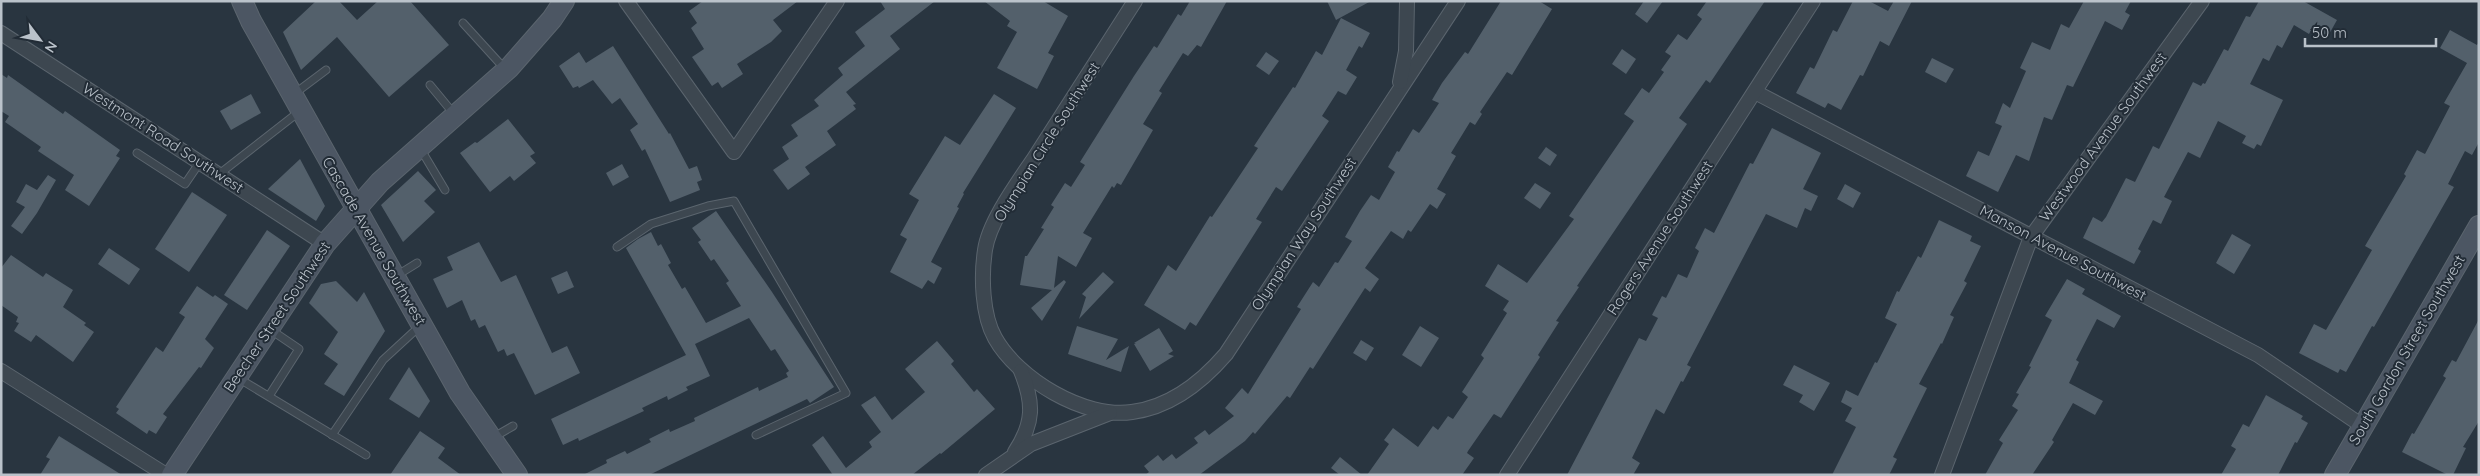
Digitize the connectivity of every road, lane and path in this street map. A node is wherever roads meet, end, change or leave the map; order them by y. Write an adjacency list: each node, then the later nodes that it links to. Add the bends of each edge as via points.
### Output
1 (242, 1): 17 (street, Cascade Avenue Southwest)
2 (564, 1): 13 (street, Beecher Street Southwest)
3 (626, 1): 4 (street, via 734,152)
4 (837, 1)
5 (1135, 1): 33 (street, Olympian Circle Southwest, via 1001,209 985,248 982,293 994,338)
6 (1407, 1): 15 (street, via 1406,51)
7 (1458, 1): 15 (street, Olympian Way Southwest)
8 (1813, 1): 16 (street, Rogers Avenue Southwest)
9 (2202, 1): 26 (street, Westwood Avenue Southwest)
10 (463, 24): 13 (lane)
11 (1, 33): 21 (street, Westmont Road Southwest)
12 (326, 70): 17 (lane)
13 (506, 70): 18 (street, Beecher Street Southwest)
14 (430, 85): 18 (lane)
15 (1400, 87): 38 (street, Olympian Way Southwest, via 1226,354 1204,379 1172,400 1131,412)
16 (1755, 92): 26 (street, Manson Avenue Southwest); 50 (street, Rogers Avenue Southwest)
17 (296, 103): 22 (lane); 24 (street, Cascade Avenue Southwest)
18 (455, 116): 19 (street, Beecher Street Southwest)
19 (420, 148): 23 (lane); 24 (street, Beecher Street Southwest, via 380,182)
20 (137, 153): 21 (lane, via 185,184)
21 (200, 162): 22 (street, Westmont Road Southwest)
22 (218, 174): 27 (street, Westmont Road Southwest)
23 (445, 190)
24 (356, 211): 27 (street, Beecher Street Southwest); 30 (street, Cascade Avenue Southwest)
25 (2479, 226): 40 (street, South Gordon Street Southwest)
26 (2031, 236): 40 (street, Manson Avenue Southwest, via 2258,355); 51 (street, Westwood Avenue Southwest)
27 (325, 244): 32 (street, Beecher Street Southwest)
28 (618, 247): 41 (lane, via 651,224 734,201 846,393)
29 (417, 263): 30 (lane)
30 (394, 277): 31 (street, Cascade Avenue Southwest)
31 (421, 324): 42 (lane, via 383,360); 43 (street, Cascade Avenue Southwest, via 460,393)
32 (269, 329): 35 (street, Beecher Street Southwest); 36 (lane, via 299,349)
33 (1020, 370): 37 (street, Olympian Circle Southwest); 44 (street, Olympian Way Southwest, via 1031,404 1026,432)
34 (1, 371): 46 (street)
35 (237, 377): 36 (lane); 47 (street, Beecher Street Southwest)
36 (269, 396): 42 (lane)
37 (1072, 401): 38 (street, Olympian Way Southwest)
38 (1110, 413): 44 (street, Olympian Way Southwest, via 1051,434)
39 (513, 426): 43 (lane)
40 (2364, 427): 52 (street, South Gordon Street Southwest)
41 (756, 434)
42 (332, 435): 45 (lane)
43 (492, 439): 48 (street, Cascade Avenue Southwest)
44 (1015, 453): 49 (street, Olympian Way Southwest)
45 (366, 455)
46 (166, 475)
47 (172, 475)
48 (517, 475)
49 (986, 475)
50 (1508, 475)
51 (1942, 475)
52 (2335, 475)

